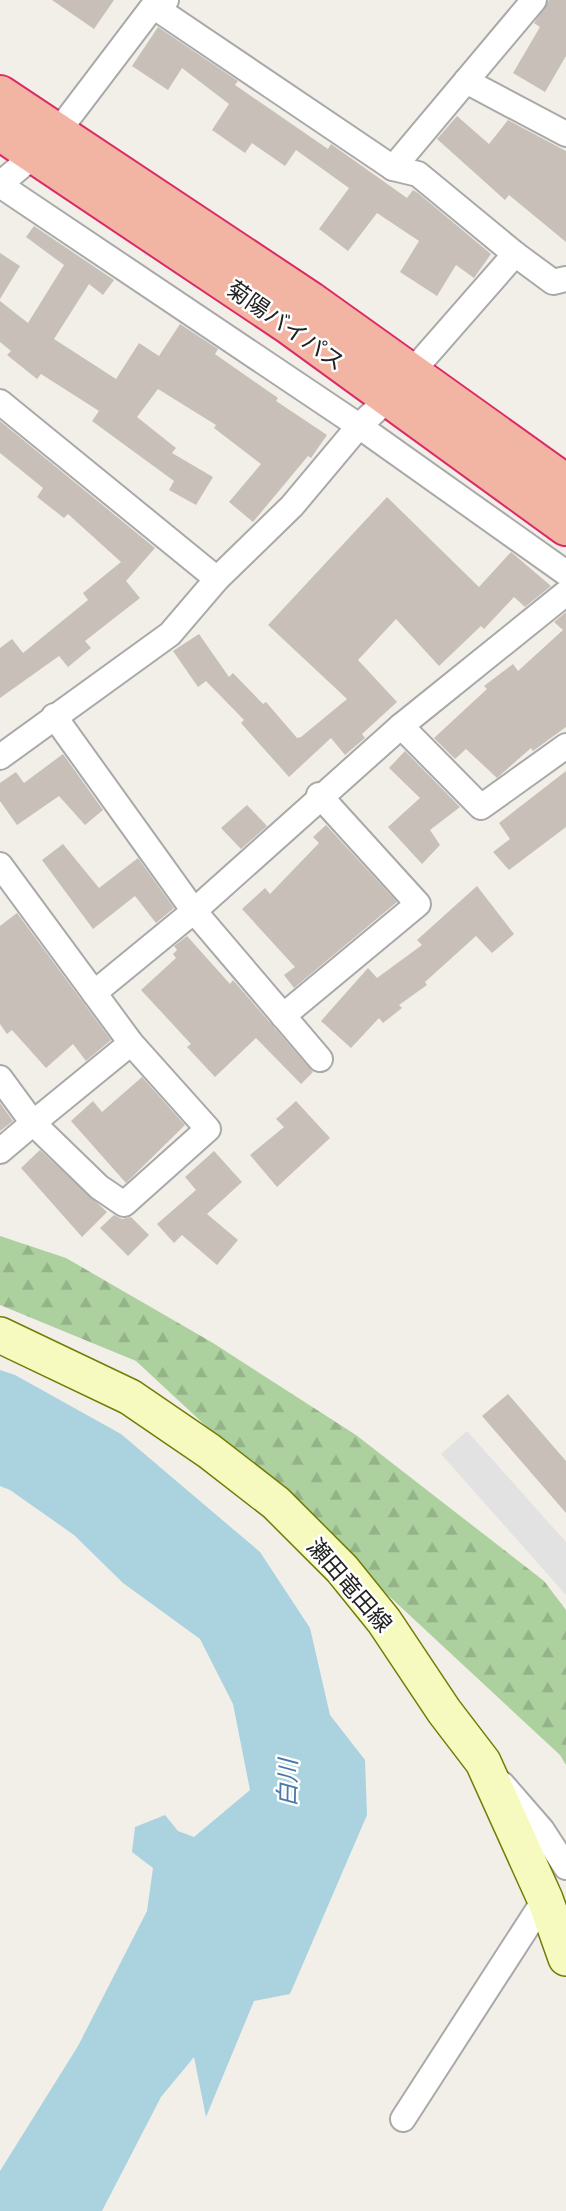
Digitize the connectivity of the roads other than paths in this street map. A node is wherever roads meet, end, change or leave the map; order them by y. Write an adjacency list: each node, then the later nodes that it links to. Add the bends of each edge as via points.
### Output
1 (534, 0): 3 (street)
2 (161, 4): 7 (street, via 151,9); 8 (street)
3 (466, 81): 6 (street); 8 (street)
4 (0, 95): 7 (highway, 菊陽バイパス)
5 (0, 131): 7 (highway, 菊陽バイパス)
6 (566, 134)
7 (46, 144): 9 (street); 12 (highway, 菊陽バイパス, via 310,301)
8 (393, 168): 10 (street, via 418,174)
9 (0, 184): 14 (street)
10 (515, 254): 11 (street, via 553,282); 12 (street)
11 (566, 279)
12 (400, 386): 14 (street); 15 (highway, 菊陽バイパス); 18 (highway, 菊陽バイパス)
13 (0, 402): 20 (street)
14 (359, 426): 19 (street); 20 (street, via 292,506)
15 (515, 446): 16 (street); 17 (highway, 菊陽バイパス)
16 (566, 460)
17 (566, 484)
18 (566, 526)
19 (566, 573)
20 (218, 579): 22 (street, via 170,634)
21 (566, 593): 23 (street)
22 (54, 716): 25 (street); 28 (street)
23 (401, 726): 24 (street, via 481,807); 26 (street)
24 (566, 746)
25 (0, 757)
26 (319, 795): 28 (street); 30 (street, via 418,904)
27 (0, 865): 29 (street)
28 (194, 911): 29 (street); 30 (street)
29 (94, 993): 31 (street)
30 (284, 1016): 32 (street)
31 (131, 1043): 34 (street); 34 (street, via 208,1129 124,1204)
32 (320, 1059)
33 (0, 1078): 34 (street)
34 (33, 1123): 35 (street)
35 (0, 1151)
36 (0, 1335): 37 (main road, 瀬田竜田線, via 130,1397 276,1503 342,1569 384,1620)
37 (483, 1762): 38 (street, via 542,1830); 39 (main road, 瀬田竜田線)
38 (566, 1867)
39 (544, 1899): 40 (main road, 瀬田竜田線); 41 (street)
40 (566, 1958)
41 (403, 2119)

